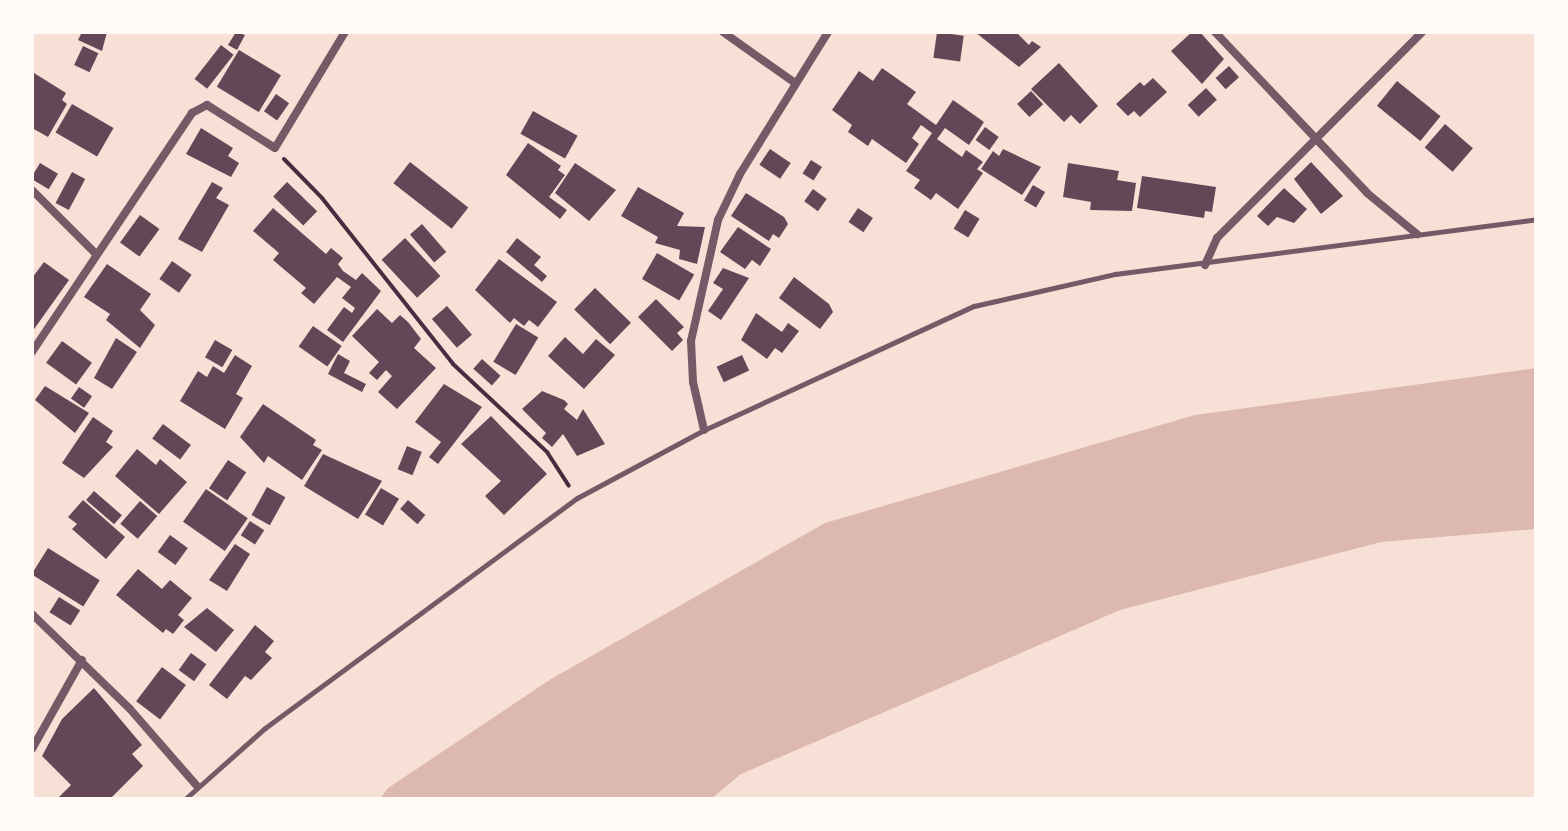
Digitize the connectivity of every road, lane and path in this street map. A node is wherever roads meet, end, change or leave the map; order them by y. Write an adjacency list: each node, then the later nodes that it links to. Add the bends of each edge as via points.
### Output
1 (345, 32): 8 (street)
2 (723, 32): 6 (street)
3 (828, 32): 6 (street)
4 (1215, 32): 7 (street)
5 (1422, 32): 7 (street)
6 (795, 83): 15 (street, via 718,220 691,341)
7 (1317, 139): 11 (street); 13 (street, via 1217,238)
8 (275, 148): 12 (street, via 207,105 192,113); 16 (path, via 322,198 453,364 547,452)
9 (32, 190): 12 (street)
10 (1536, 219): 11 (lane)
11 (1417, 234): 13 (lane)
12 (95, 253): 14 (street)
13 (1205, 265): 15 (lane, via 1115,274 974,306)
14 (32, 352)
15 (704, 430): 16 (lane)
16 (577, 498): 20 (lane, via 265,728)
17 (32, 614): 18 (street)
18 (82, 660): 19 (street); 20 (street)
19 (32, 749)
20 (197, 786): 21 (lane)
21 (185, 799)

